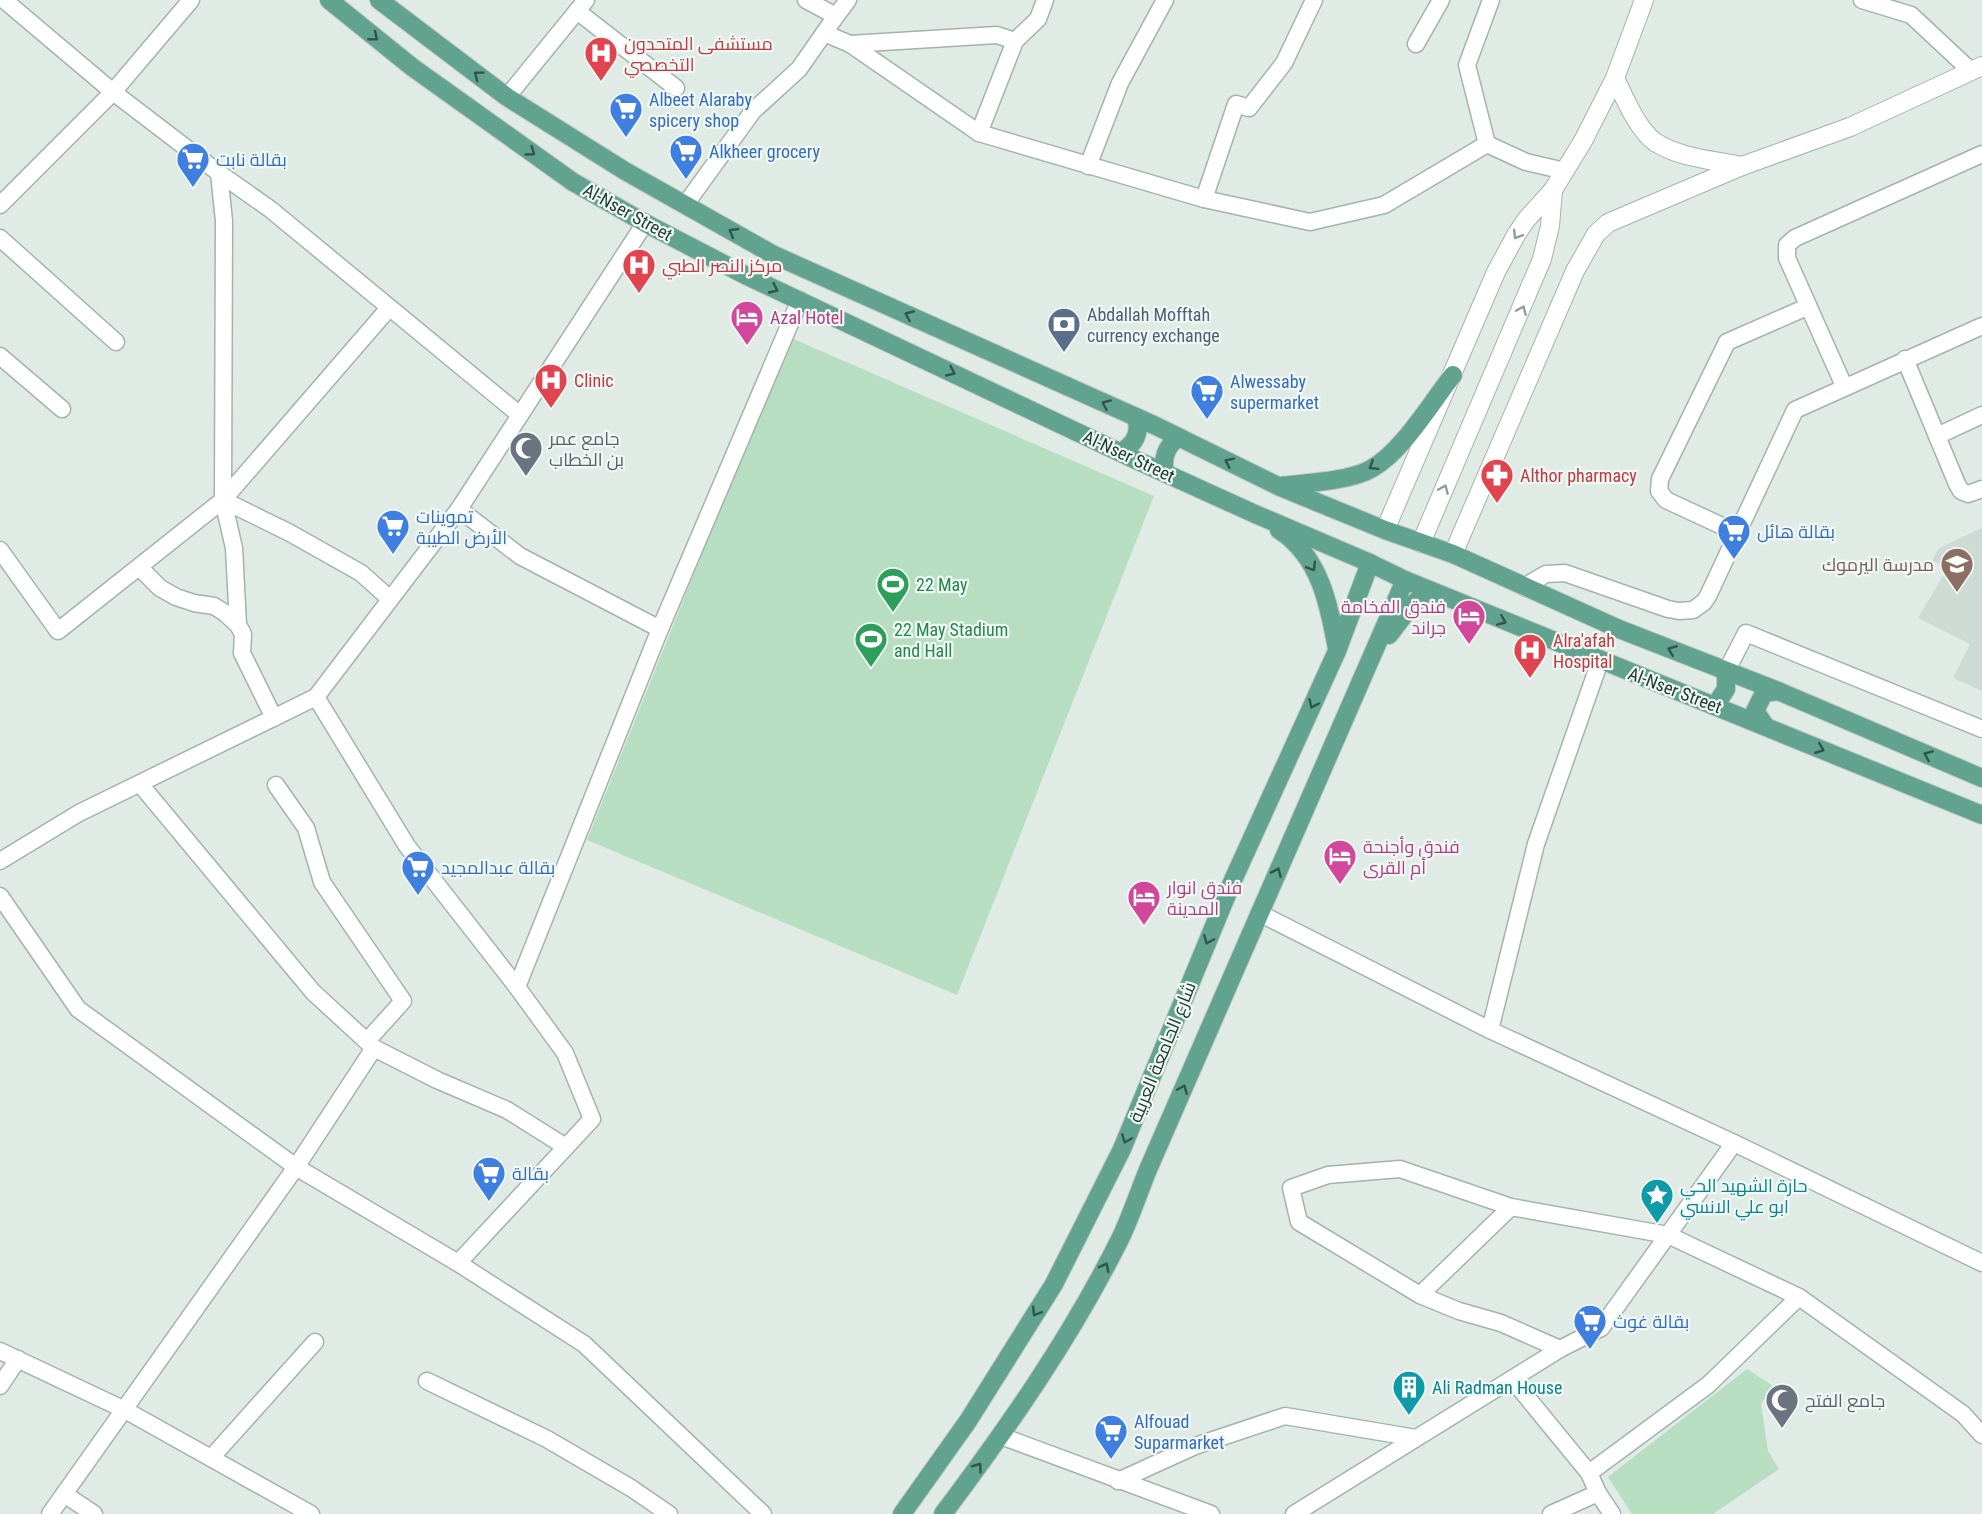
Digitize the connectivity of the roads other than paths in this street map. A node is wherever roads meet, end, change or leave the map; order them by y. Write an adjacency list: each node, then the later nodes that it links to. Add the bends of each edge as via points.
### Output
1 (4, 0): 23 (street)
2 (192, 0): 23 (street)
3 (329, 0): 36 (main road, Al-Nser Street, one-way to 36, via 412,67 573,182)
4 (806, 0): 15 (street)
5 (848, 0): 15 (street)
6 (1045, 0): 17 (street, via 1038,19)
7 (1165, 0): 28 (street, via 1120,83)
8 (1314, 0): 33 (street, via 1284,63 1249,108 1236,104)
9 (1441, 0): 19 (street)
10 (1491, 0): 26 (street, via 1467,65)
11 (1644, 0): 21 (street)
12 (1862, 0): 20 (street, via 1911,15)
13 (384, 1): 24 (main road, Al-Nser Street, one-way to 13)
14 (581, 5): 22 (street); 24 (street)
15 (836, 16): 16 (street)
16 (824, 33): 18 (street); 35 (street, via 799,69 753,111)
17 (1015, 41): 18 (street, via 997,35); 25 (street)
18 (850, 44): 25 (street)
19 (1416, 44)
20 (1977, 68): 29 (street, via 1850,127)
21 (1615, 78): 29 (street, via 1628,107 1654,141 1674,152); 30 (street)
22 (676, 88)
23 (113, 92): 31 (street); 34 (street)
24 (507, 97): 35 (main road, Al-Nser Street)
25 (979, 133): 28 (street)
26 (1487, 144): 30 (street, via 1526,162); 33 (street, via 1384,204 1310,222)
27 (1982, 154): 39 (street, via 1795,238 1787,245 1787,258)
28 (1088, 166): 33 (street)
29 (1742, 166): 64 (street, via 1608,223 1596,234 1575,271)
30 (1565, 171): 32 (street)
31 (219, 173): 40 (street, via 270,208); 57 (street, via 224,221)
32 (1553, 190): 45 (street, one-way to 45, via 1511,244); 62 (street, one-way to 32, via 1542,259)
33 (1204, 199)
34 (0, 205)
35 (685, 205): 50 (main road, Al-Nser Street, one-way to 35, via 774,255)
36 (645, 223): 38 (main road, Al-Nser Street, one-way to 38); 48 (street)
37 (0, 238): 42 (street)
38 (800, 300): 53 (main road, Al-Nser Street, one-way to 53); 72 (street)
39 (1807, 307): 46 (street); 61 (street, via 1727,342 1660,479 1659,491 1665,500)
40 (389, 308): 48 (street); 57 (street)
41 (1982, 326): 44 (street)
42 (116, 342)
43 (0, 356): 47 (street)
44 (1905, 359): 46 (street); 51 (street)
45 (1453, 375): 55 (main road, one-way to 55, via 1395,450 1371,470); 60 (street)
46 (1844, 386): 61 (street, via 1796,410)
47 (62, 409)
48 (519, 415): 58 (street)
49 (1982, 415): 51 (street)
50 (1136, 417): 52 (main road, Al-Nser Street); 53 (main road, via 1136,438)
51 (1937, 436): 56 (street, via 1961,490 1968,494)
52 (1178, 437): 54 (main road, via 1167,449); 55 (main road, Al-Nser Street, one-way to 52)
53 (1120, 452): 54 (main road, Al-Nser Street)
54 (1165, 473): 59 (main road, Al-Nser Street)
55 (1280, 487): 60 (main road, Al-Nser Street)
56 (1982, 489)
57 (223, 500): 66 (street); 70 (street, via 361,573); 71 (street, via 234,548)
58 (459, 509): 70 (street); 72 (street, via 520,556)
59 (1255, 514): 65 (main road, Al-Nser Street); 73 (main road, one-way to 73, via 1290,537 1313,566 1323,586)
60 (1385, 530): 62 (main road, Al-Nser Street)
61 (1737, 533): 68 (street, via 1708,596 1693,610 1668,609 1565,573 1546,574)
62 (1421, 543): 64 (main road, Al-Nser Street)
63 (0, 550): 66 (street, via 58,631)
64 (1453, 554): 68 (main road, Al-Nser Street)
65 (1370, 563): 67 (main road, Al-Nser Street); 73 (main road, شارع الجامعة العربية)
66 (139, 567): 71 (street, via 160,588 194,603 214,606)
67 (1405, 580): 69 (main road, Al-Nser Street); 75 (main road, شارع الجامعة العربية)
68 (1526, 588): 76 (main road, Al-Nser Street, one-way to 68)
69 (1429, 590): 74 (main road, Al-Nser Street, one-way to 74); 75 (main road, via 1411,606)
70 (390, 600): 78 (street)
71 (238, 625): 80 (street, via 243,634 242,653)
72 (660, 629): 90 (street)
73 (1337, 651): 123 (main road, شارع الجامعة العربية, one-way to 123, via 1233,880 1122,1149 1054,1284 968,1421)
74 (1600, 661): 79 (main road, Al-Nser Street); 91 (street, via 1536,844)
75 (1367, 666): 89 (main road, شارع الجامعة العربية, one-way to 75)
76 (1726, 672): 77 (main road, Al-Nser Street); 79 (main road, via 1726,689); 82 (street, via 1746,633)
77 (1778, 691): 81 (main road, via 1764,693 1755,711); 83 (main road, Al-Nser Street, one-way to 77)
78 (316, 697): 80 (street); 90 (street, via 407,846)
79 (1715, 706): 81 (main road, Al-Nser Street)
80 (274, 718): 84 (street)
81 (1766, 727): 86 (main road, Al-Nser Street, one-way to 86)
82 (1982, 729)
83 (1982, 778)
84 (140, 784): 87 (street, via 79,813); 92 (street, via 314,992)
85 (276, 785): 92 (street, via 306,828 322,882 403,1001)
86 (1982, 815)
87 (0, 861)
88 (0, 896): 95 (street, via 78,1009)
89 (1259, 913): 91 (street); 111 (main road, شارع الجامعة العربية, one-way to 89, via 1046,1370 1122,1235)
90 (517, 987): 94 (street, via 565,1053 592,1119)
91 (1490, 1030): 93 (street)
92 (370, 1044): 94 (street, via 437,1080 507,1110); 95 (street)
93 (1734, 1143): 97 (street); 99 (street)
94 (566, 1147): 98 (street)
95 (296, 1167): 98 (street); 109 (street)
96 (1511, 1207): 97 (street); 100 (street); 100 (street, via 1400,1169 1328,1175 1291,1188 1299,1221)
97 (1668, 1235): 101 (street); 103 (street, via 1601,1328)
98 (458, 1263): 122 (street, via 584,1344)
99 (1982, 1263)
100 (1420, 1295): 103 (street, via 1501,1323)
101 (1799, 1297): 110 (street, via 1963,1414); 114 (street, via 1708,1385)
102 (315, 1342): 113 (street)
103 (1560, 1349): 106 (street)
104 (0, 1351): 105 (street)
105 (18, 1359): 108 (street); 109 (street)
106 (1512, 1379): 112 (street); 114 (street)
107 (427, 1381): 121 (street, via 547,1438)
108 (0, 1386)
109 (125, 1410): 113 (street); 117 (street)
110 (1982, 1435)
111 (1001, 1436): 115 (street); 124 (main road, شارع الجامعة العربية, one-way to 111)
112 (1416, 1438): 115 (street, via 1285,1416 1195,1446); 126 (street)
113 (211, 1458): 120 (street)
114 (1589, 1473): 116 (street)
115 (1118, 1481): 125 (street)
116 (1598, 1493): 127 (street); 128 (street)
117 (64, 1494): 118 (street); 119 (street)
118 (50, 1514)
119 (94, 1514)
120 (311, 1514)
121 (669, 1514)
122 (763, 1514)
123 (902, 1514)
124 (943, 1514)
125 (1211, 1514)
126 (1294, 1514)
127 (1551, 1514)
128 (1612, 1514)

